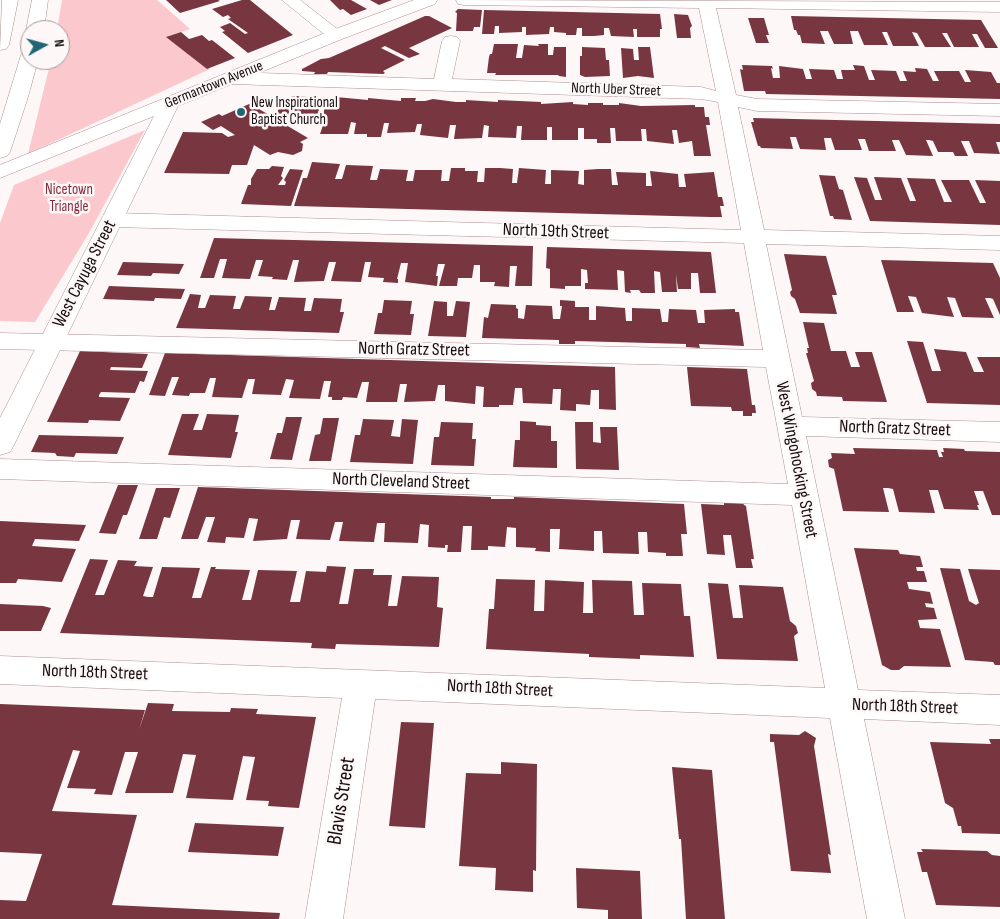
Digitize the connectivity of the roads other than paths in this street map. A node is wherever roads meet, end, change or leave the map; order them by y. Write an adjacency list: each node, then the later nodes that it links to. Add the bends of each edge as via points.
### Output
1 (10, 0): 11 (main road)
2 (40, 0): 8 (main road)
3 (290, 0): 9 (main road)
4 (430, 0): 9 (main road, Germantown Avenue)
5 (464, 0): 6 (main road)
6 (707, 1): 7 (main road); 15 (main road, West Wingohocking Street)
7 (1000, 7)
8 (37, 20)
9 (336, 35): 13 (main road, Germantown Avenue)
10 (451, 41): 14 (main road)
11 (0, 45)
12 (26, 70): 18 (main road)
13 (231, 78): 14 (main road, North Uber Street); 16 (main road, Germantown Avenue)
14 (442, 85): 15 (main road, North Uber Street, via 701,93)
15 (727, 98): 17 (main road, North Uber Street, via 757,105); 21 (main road, West Wingohocking Street)
16 (170, 103): 19 (main road, Germantown Avenue); 20 (main road, West Cayuga Street)
17 (1000, 110)
18 (0, 152)
19 (0, 172)
20 (113, 220): 21 (main road, North 19th Street); 24 (main road, West Cayuga Street)
21 (753, 237): 22 (main road, North 19th Street); 25 (main road, West Wingohocking Street)
22 (1000, 243)
23 (0, 341): 24 (main road, North Gratz Street)
24 (51, 341): 25 (main road, North Gratz Street); 28 (main road, West Cayuga Street)
25 (776, 359): 26 (main road, West Wingohocking Street)
26 (789, 426): 27 (main road, North Gratz Street); 30 (main road, West Wingohocking Street)
27 (1000, 432)
28 (0, 445)
29 (0, 469): 30 (main road, North Cleveland Street)
30 (803, 495): 33 (main road, West Wingohocking Street)
31 (0, 670): 32 (main road, North 18th Street)
32 (361, 683): 33 (main road, North 18th Street); 35 (main road, Blavis Street)
33 (844, 705): 34 (main road, North 18th Street); 36 (main road, West Wingohocking Street)
34 (1000, 710)
35 (324, 919)
36 (886, 919)

